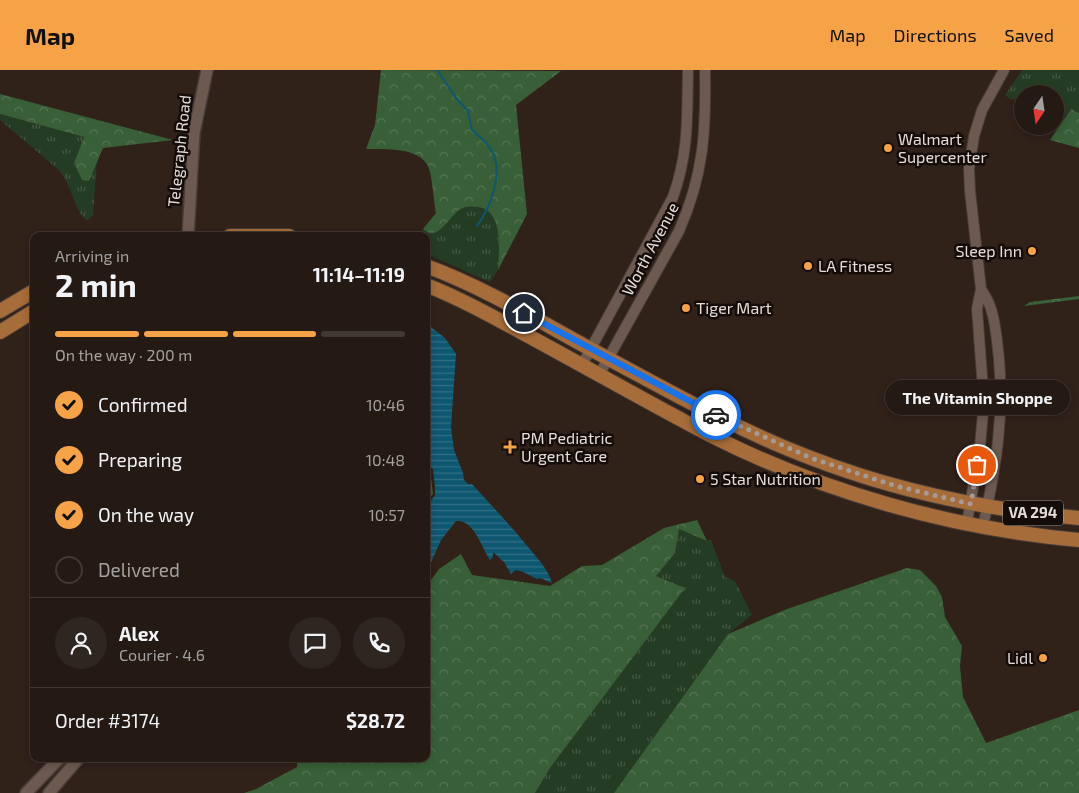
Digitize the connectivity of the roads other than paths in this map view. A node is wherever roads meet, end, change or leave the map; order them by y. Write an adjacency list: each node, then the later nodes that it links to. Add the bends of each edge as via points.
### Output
1 (207, 70): 5 (main road, Telegraph Road, via 194,133)
2 (688, 70): 13 (street, Worth Avenue, via 686,144 678,184)
3 (706, 70): 14 (street, Worth Avenue, via 702,159 689,209)
4 (1004, 70): 8 (street, via 982,110 974,136 970,170)
5 (188, 232)
6 (430, 268): 13 (highway, VA 294, via 474,286)
7 (430, 286): 15 (highway, VA 294)
8 (981, 289): 17 (street, via 977,309 984,402); 18 (street, via 993,319 1002,403 999,445)
9 (30, 293): 10 (highway)
10 (0, 311)
11 (30, 314): 12 (highway)
12 (0, 332)
13 (591, 350): 14 (highway, VA 294); 15 (street, Worth Avenue)
14 (608, 359): 16 (street, Worth Avenue); 17 (highway, VA 294, via 726,420 811,458 896,486)
15 (582, 365): 16 (highway, VA 294)
16 (599, 374): 20 (highway, VA 294, via 709,434 793,472 881,502)
17 (971, 504): 18 (highway, VA 294); 20 (street)
18 (988, 507): 19 (highway, VA 294); 21 (street)
19 (1079, 518)
20 (967, 523): 21 (highway, VA 294)
21 (983, 526): 22 (highway, VA 294)
22 (1079, 540)
23 (56, 762): 25 (main road)
24 (75, 762): 26 (main road)
25 (26, 793)
26 (49, 793)

